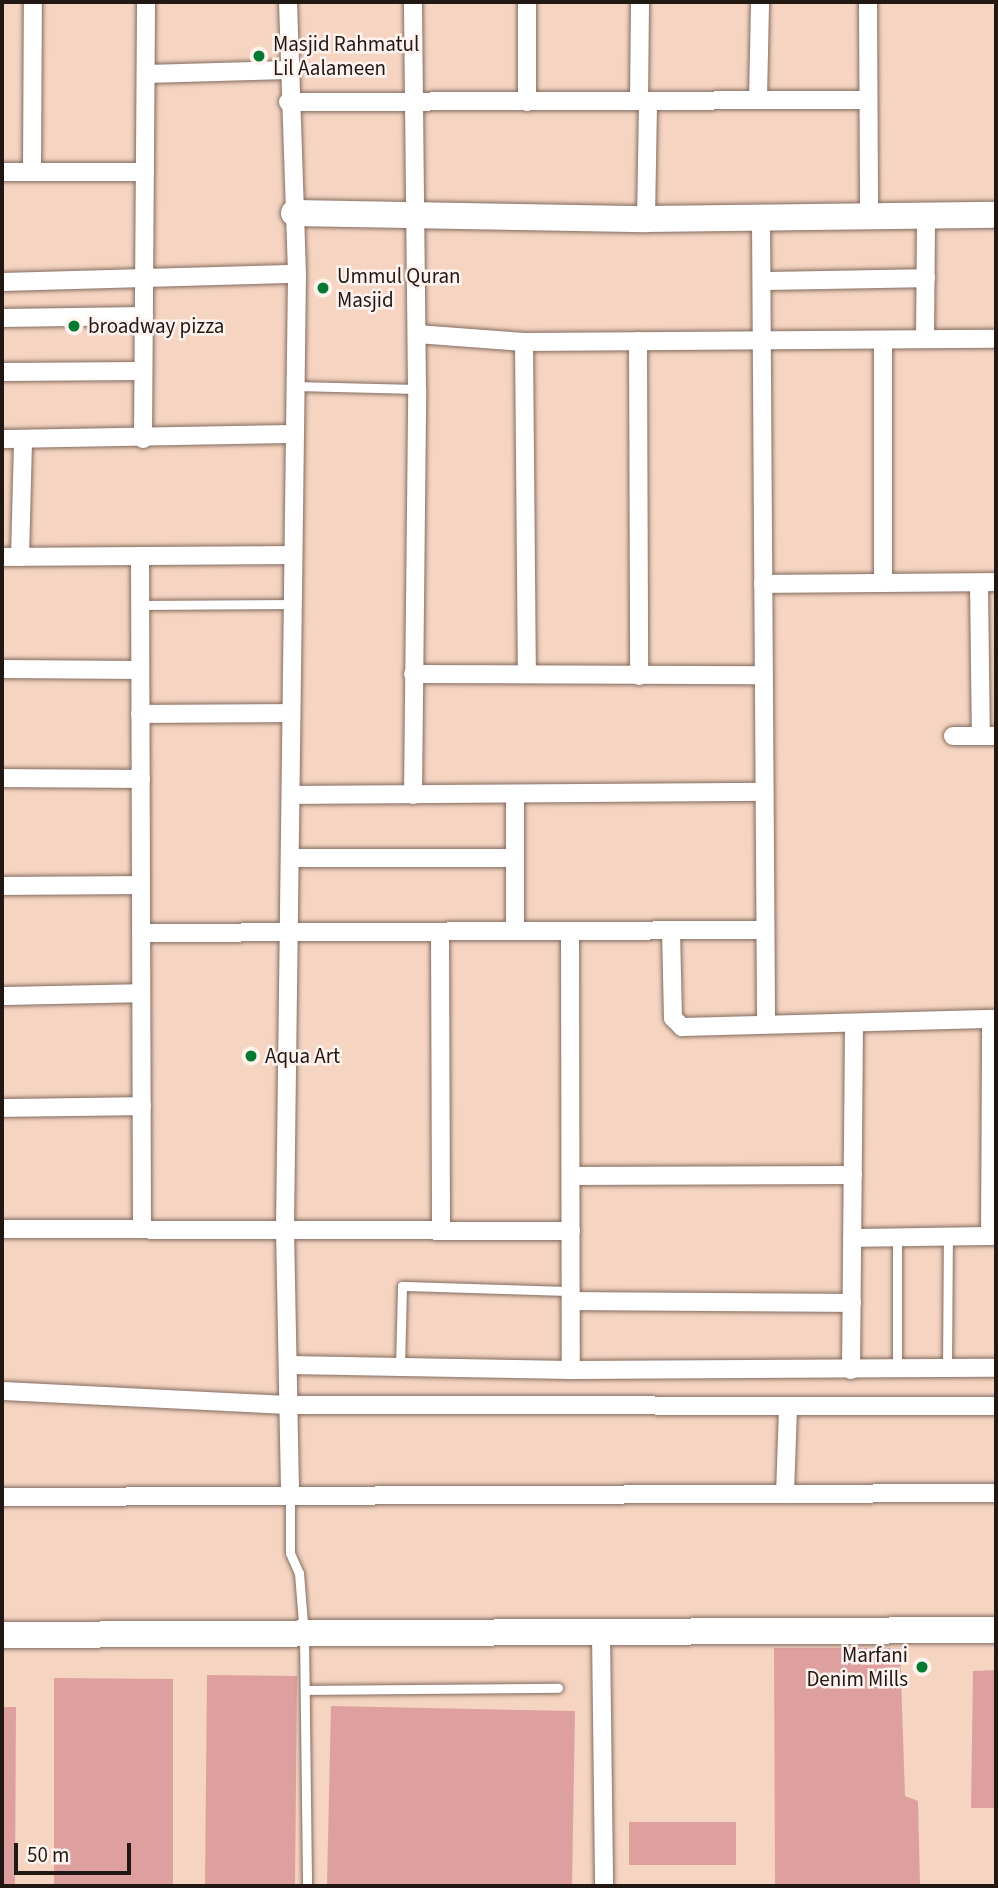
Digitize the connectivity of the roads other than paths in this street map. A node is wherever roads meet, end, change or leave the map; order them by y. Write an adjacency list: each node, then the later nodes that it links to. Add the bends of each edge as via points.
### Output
1 (33, 2): 18 (street)
2 (146, 2): 10 (street)
3 (288, 2): 9 (street)
4 (413, 2): 16 (street)
5 (527, 2): 15 (street)
6 (640, 2): 13 (street)
7 (760, 2): 11 (street)
8 (868, 2): 12 (street)
9 (288, 70): 10 (street); 14 (street)
10 (146, 74): 19 (street)
11 (758, 100): 12 (street); 13 (street)
12 (868, 100): 23 (street)
13 (644, 101): 15 (street); 26 (street)
14 (288, 102): 16 (street); 21 (street)
15 (527, 102): 16 (street)
16 (413, 103): 20 (street)
17 (2, 172): 18 (street)
18 (32, 172): 19 (street)
19 (145, 172): 29 (street)
20 (416, 212): 21 (street); 26 (street); 34 (street)
21 (293, 214): 27 (street)
22 (996, 215): 24 (street)
23 (869, 216): 24 (street); 25 (street)
24 (926, 216): 28 (street)
25 (761, 218): 26 (street); 30 (street)
26 (646, 219)
27 (297, 274): 29 (street); 43 (street)
28 (926, 278): 30 (street); 38 (street)
29 (144, 280): 31 (street); 32 (street)
30 (762, 281): 36 (street)
31 (2, 282)
32 (144, 316): 33 (street); 41 (street)
33 (2, 318)
34 (417, 334): 40 (street); 44 (street)
35 (996, 339): 38 (street)
36 (764, 340): 37 (street); 39 (street); 54 (street)
37 (883, 340): 38 (street); 53 (street)
38 (925, 340)
39 (638, 341): 40 (street); 61 (street)
40 (524, 342): 60 (street)
41 (143, 371): 42 (street); 48 (street)
42 (2, 372)
43 (295, 386): 44 (lane); 45 (street)
44 (418, 389): 59 (street)
45 (295, 434): 48 (street); 49 (street)
46 (2, 439): 47 (street)
47 (23, 439): 48 (street); 51 (street)
48 (143, 439)
49 (290, 555): 50 (street); 55 (street)
50 (140, 556): 51 (street); 56 (street)
51 (11, 557)
52 (988, 582): 53 (street); 66 (street)
53 (883, 583): 54 (street)
54 (763, 584): 62 (street)
55 (290, 604): 56 (lane); 63 (street)
56 (140, 605): 58 (street)
57 (2, 669): 58 (street)
58 (140, 670): 64 (street)
59 (413, 674): 60 (street); 70 (street)
60 (527, 674): 61 (street)
61 (639, 676): 62 (street)
62 (763, 676): 69 (street)
63 (291, 713): 64 (street); 72 (street)
64 (140, 715): 68 (street)
65 (953, 736): 66 (street)
66 (989, 736)
67 (2, 778): 68 (street)
68 (141, 779): 75 (street)
69 (764, 792): 71 (street); 78 (street)
70 (413, 794): 71 (street); 72 (street)
71 (515, 794): 74 (street)
72 (291, 795): 73 (street)
73 (292, 858): 74 (street); 83 (street)
74 (515, 858): 79 (street)
75 (141, 885): 76 (street); 82 (street)
76 (2, 886)
77 (671, 930): 78 (street); 80 (street); 87 (street, via 676,1024)
78 (765, 930): 87 (street)
79 (515, 931): 80 (street); 81 (street)
80 (570, 931): 92 (street)
81 (440, 932): 83 (street); 96 (street)
82 (141, 933): 83 (street); 84 (street)
83 (292, 933): 95 (street)
84 (141, 993): 85 (street); 89 (street)
85 (2, 996)
86 (994, 1019): 88 (street); 98 (street)
87 (766, 1023): 88 (street)
88 (854, 1024): 91 (street)
89 (142, 1106): 90 (street); 93 (street)
90 (2, 1108)
91 (853, 1175): 92 (street); 101 (street)
92 (571, 1176): 97 (street)
93 (142, 1228): 94 (street); 95 (street)
94 (2, 1229)
95 (285, 1229): 96 (street); 104 (street)
96 (441, 1231): 97 (street)
97 (571, 1231): 102 (street)
98 (993, 1236): 100 (street)
99 (897, 1237): 100 (street); 101 (street); 107 (lane)
100 (948, 1237): 108 (lane)
101 (852, 1238): 103 (street)
102 (571, 1296): 103 (street); 105 (lane, via 402,1286); 109 (street)
103 (852, 1303): 110 (street)
104 (289, 1365): 105 (street); 112 (street)
105 (400, 1368): 109 (street)
106 (996, 1368): 108 (street)
107 (897, 1369): 108 (street); 110 (street)
108 (947, 1369)
109 (572, 1370): 110 (street)
110 (851, 1370)
111 (2, 1391): 112 (street)
112 (289, 1405): 114 (street); 117 (street)
113 (996, 1406): 114 (street)
114 (788, 1407): 116 (street)
115 (996, 1493): 116 (street)
116 (785, 1494): 117 (street)
117 (290, 1495): 118 (street); 122 (lane, via 290,1553 299,1573)
118 (2, 1497)
119 (996, 1630): 120 (street)
120 (601, 1632): 122 (street); 126 (street)
121 (2, 1634): 122 (street)
122 (304, 1635): 124 (lane)
123 (558, 1688): 124 (lane)
124 (305, 1690): 125 (lane)
125 (307, 1886)
126 (604, 1886)

